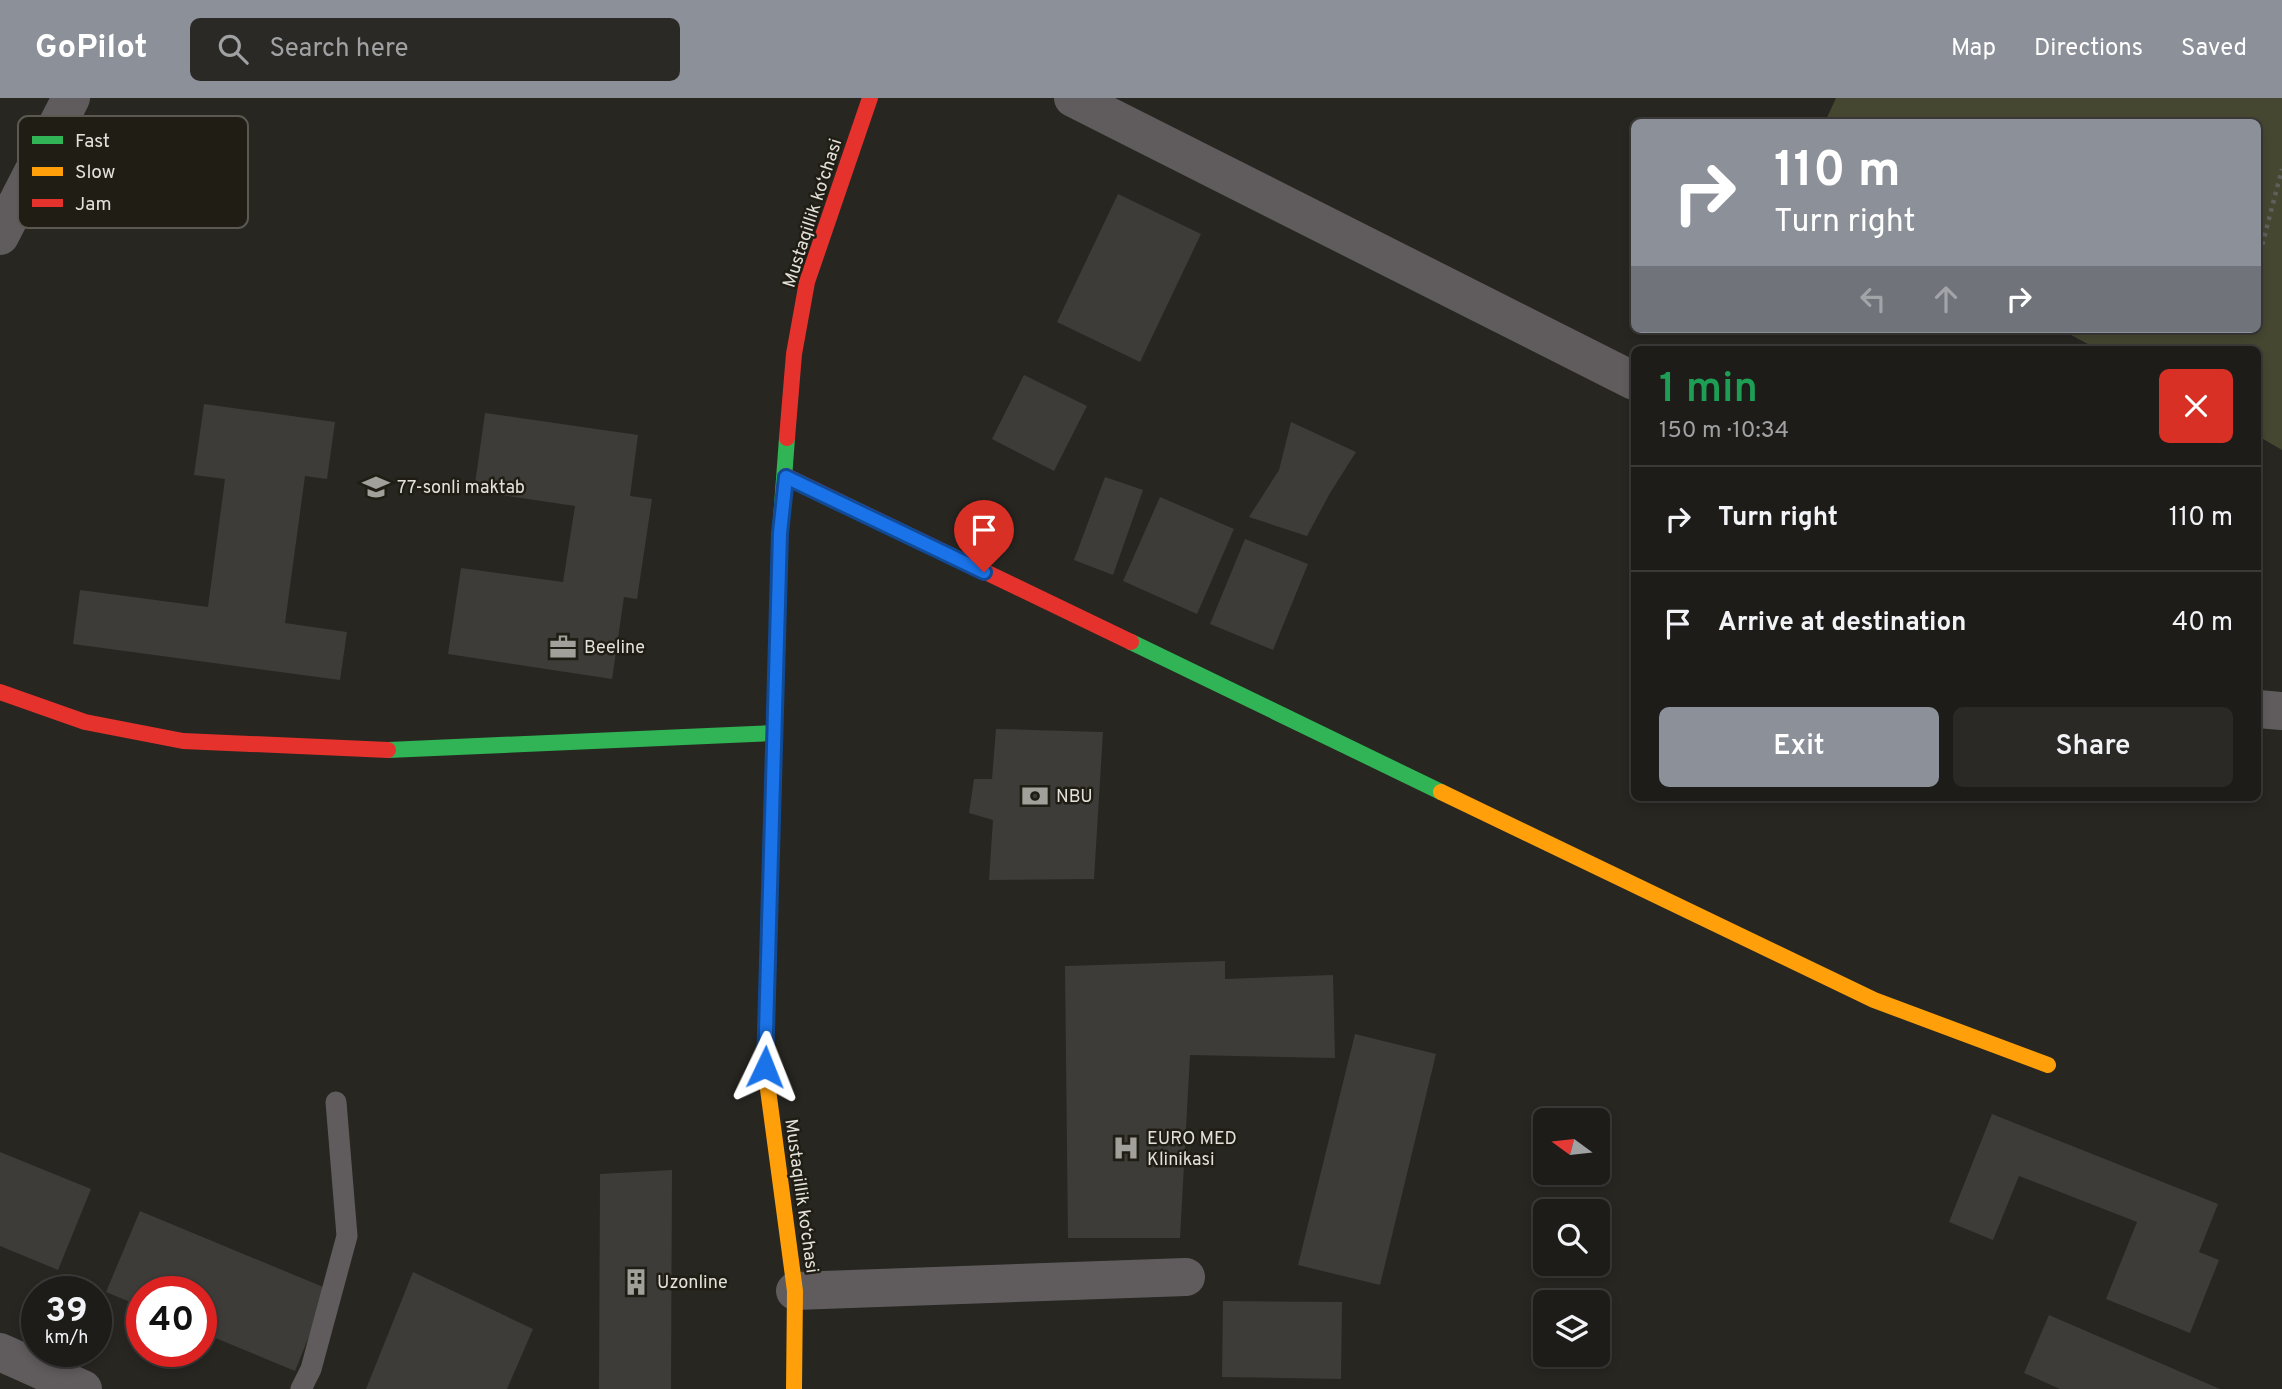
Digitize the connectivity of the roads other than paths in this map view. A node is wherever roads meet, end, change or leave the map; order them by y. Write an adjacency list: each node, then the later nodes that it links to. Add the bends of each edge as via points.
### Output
1 (71, 98): 4 (street)
2 (870, 98): 8 (street, Mustaqillik ko‘chasi, via 807,282 794,354)
3 (1073, 98): 7 (street)
4 (62, 116)
5 (18, 201): 6 (street)
6 (0, 236)
7 (1631, 379)
8 (786, 477): 12 (street, Mustaqillik ko‘chasi); 13 (street, via 1874,1000)
9 (0, 692): 12 (street, via 85,722 183,741 399,750)
10 (2261, 709): 11 (street)
11 (2282, 711)
12 (774, 733): 16 (street, Mustaqillik ko‘chasi, via 765,1067)
13 (2048, 1065)
14 (336, 1102): 19 (lane, via 347,1236 311,1369)
15 (1186, 1277): 16 (street)
16 (795, 1291): 20 (street, Mustaqillik ko‘chasi)
17 (0, 1352): 18 (street)
18 (83, 1389)
19 (301, 1389)
20 (794, 1389)

